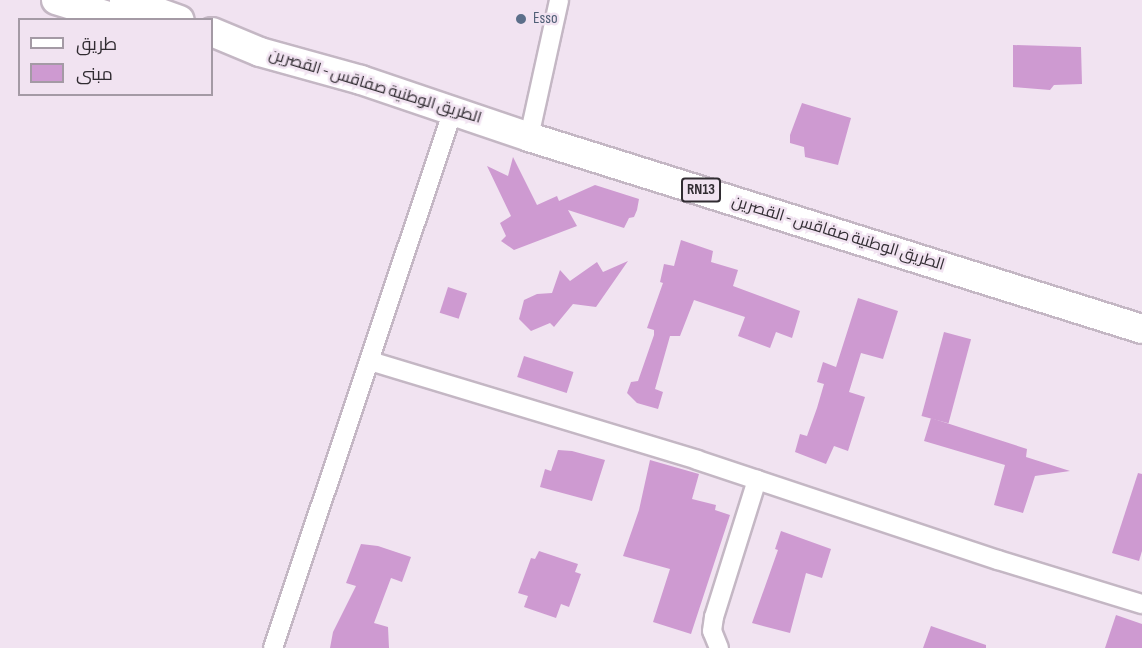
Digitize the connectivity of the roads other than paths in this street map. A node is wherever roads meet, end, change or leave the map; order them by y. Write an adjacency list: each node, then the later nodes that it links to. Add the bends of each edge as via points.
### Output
1 (56, 0): 4 (main road)
2 (124, 0): 5 (main road)
3 (559, 0): 10 (street)
4 (114, 18)
5 (174, 18)
6 (213, 32): 8 (main road, الطريق الوطنية صفاقس - القصرين)
7 (213, 46): 8 (main road, الطريق الوطنية صفاقس - القصرين / RN13)
8 (260, 52): 9 (main road, الطريق الوطنية صفاقس - القصرين / RN13)
9 (453, 110): 10 (main road, الطريق الوطنية صفاقس - القصرين / RN13); 12 (street)
10 (529, 137): 11 (main road, الطريق الوطنية صفاقس - القصرين / RN13)
11 (1142, 329)
12 (370, 361): 13 (street); 15 (street)
13 (757, 480): 14 (street); 16 (street, via 714,617 712,631)
14 (1142, 604)
15 (273, 648)
16 (719, 648)

